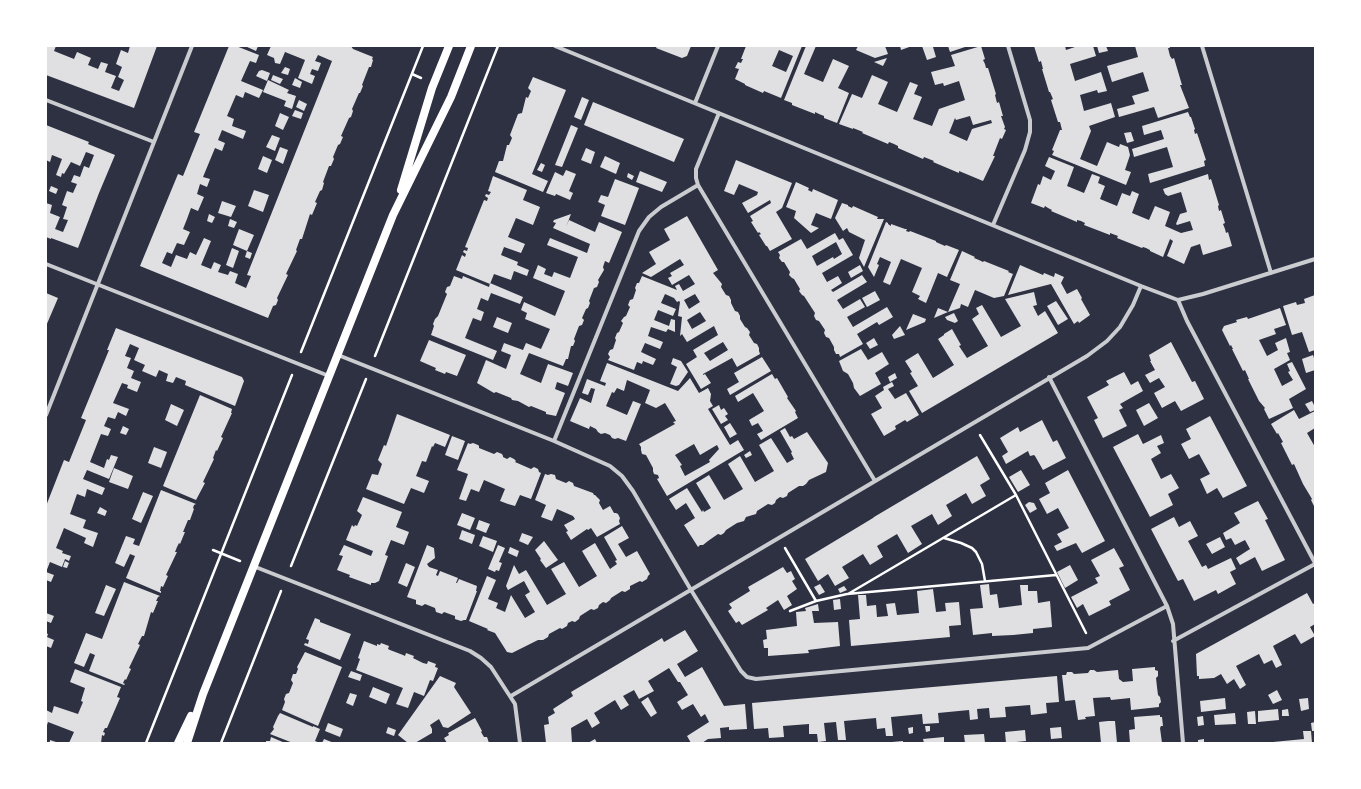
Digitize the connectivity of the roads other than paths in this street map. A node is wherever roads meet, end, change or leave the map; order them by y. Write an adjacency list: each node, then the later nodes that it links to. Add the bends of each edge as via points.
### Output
1 (192, 46): 11 (street)
2 (449, 46): 13 (main road, via 432,88)
3 (471, 46): 13 (main road, via 451,97)
4 (555, 46): 9 (street)
5 (718, 46): 9 (street)
6 (1008, 46): 14 (street, via 1030,120 1030,132 1025,150)
7 (1202, 46): 17 (street)
8 (46, 100): 11 (street)
9 (695, 103): 10 (street)
10 (719, 113): 12 (street, via 696,169); 14 (street)
11 (154, 142): 18 (street)
12 (698, 185): 25 (street, via 661,207 649,217 639,232); 26 (street)
13 (393, 215): 21 (main road)
14 (993, 225): 19 (street)
15 (1315, 259): 17 (street)
16 (46, 264): 18 (street)
17 (1272, 273): 20 (street)
18 (98, 285): 22 (street); 24 (street)
19 (1141, 286): 20 (street); 23 (street, via 1120,327 1107,341 1087,356)
20 (1178, 300): 27 (street)
21 (338, 354): 22 (main road); 25 (street)
22 (329, 376): 28 (main road)
23 (1049, 377): 26 (street); 30 (street)
24 (46, 414)
25 (554, 441): 29 (street, via 610,466 622,476)
26 (875, 480): 29 (street)
27 (1315, 564): 31 (street)
28 (253, 566): 32 (main road); 33 (street, via 470,651 491,667)
29 (691, 590): 30 (street, via 741,671 747,677 756,679 1088,648); 33 (street)
30 (1167, 606): 31 (street)
31 (1173, 641): 37 (street)
32 (202, 694): 34 (main road); 35 (main road)
33 (511, 696): 36 (street, via 515,704)
34 (178, 743)
35 (187, 743)
36 (520, 743)
37 (1183, 743)

